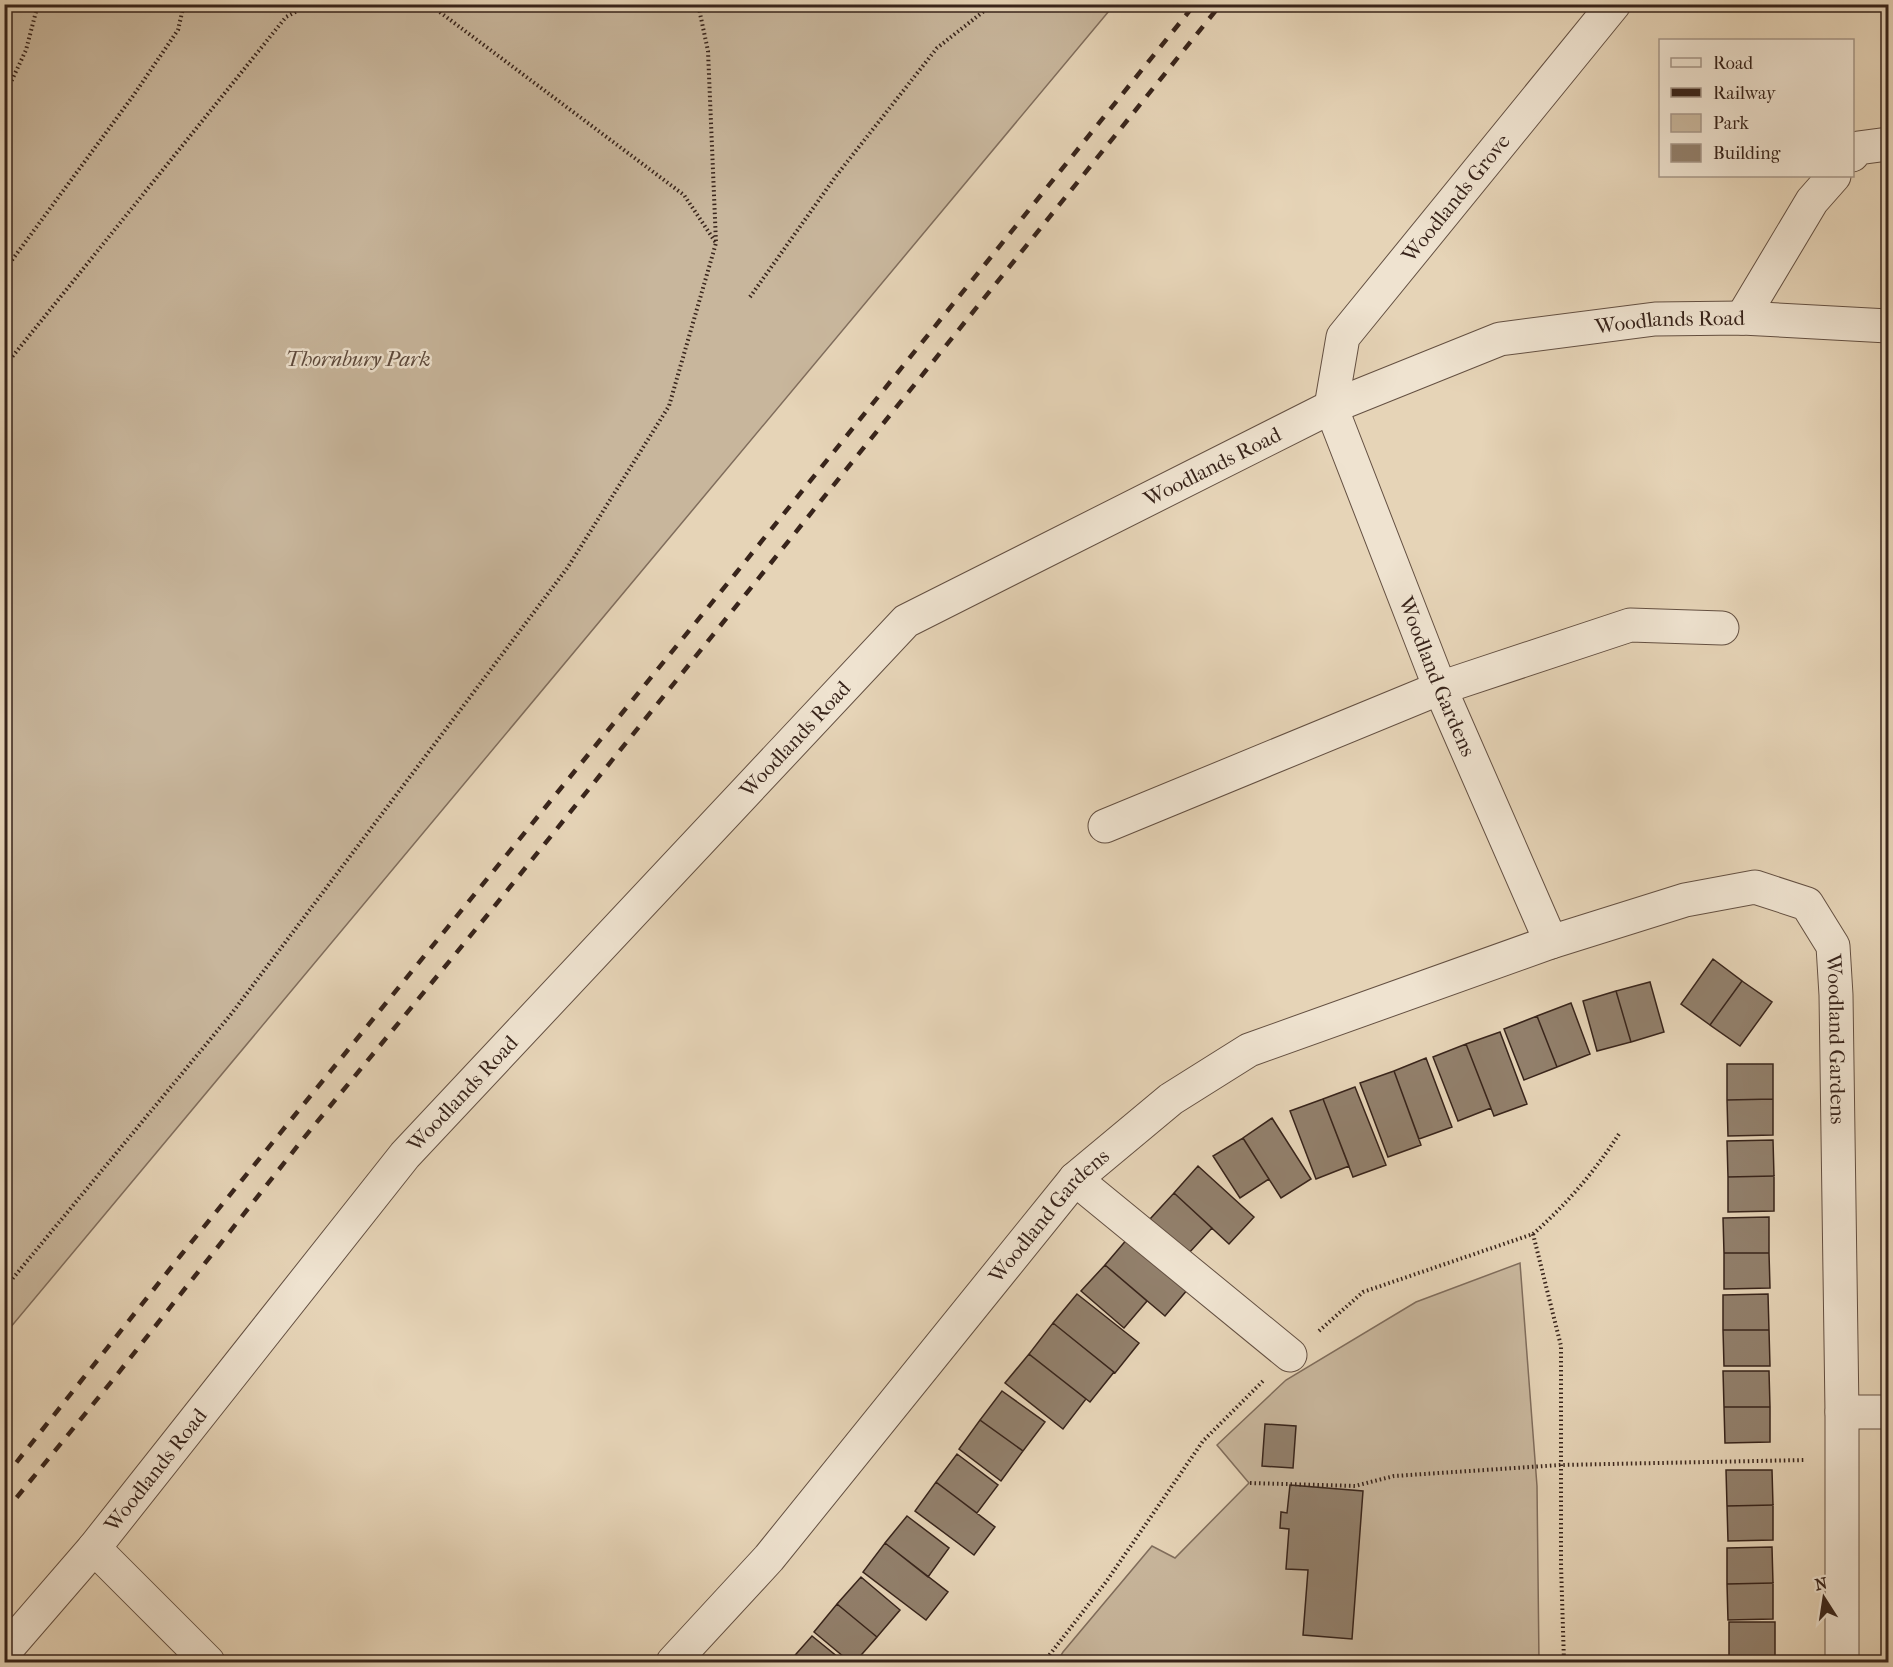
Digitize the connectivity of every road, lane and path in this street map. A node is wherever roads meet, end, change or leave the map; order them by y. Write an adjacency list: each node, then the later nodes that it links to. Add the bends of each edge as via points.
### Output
1 (38, 4): 8 (path, via 26,50)
2 (183, 4): 13 (path, via 178,30 172,39)
3 (310, 4): 17 (path, via 286,17)
4 (429, 4): 12 (path, via 684,195)
5 (698, 4): 12 (path, via 708,51)
6 (993, 4): 14 (path, via 937,48 836,176)
7 (1614, 4): 18 (street, Woodlands Grove, via 1343,337)
8 (4, 97)
9 (1888, 144): 10 (street)
10 (1854, 152)
11 (1833, 177): 15 (street, via 1812,201)
12 (716, 243): 25 (path, via 669,405 568,567 232,1013)
13 (4, 271)
14 (750, 297)
15 (1742, 318): 16 (street, Woodlands Road); 18 (street, Woodlands Road, via 1654,319 1500,339)
16 (1888, 326)
17 (4, 367)
18 (1331, 407): 20 (street, Woodland Gardens); 32 (street, Woodlands Road, via 906,621 405,1155)
19 (1722, 628): 20 (street, via 1630,625)
20 (1440, 687): 21 (street); 22 (street, Woodland Gardens)
21 (1105, 826)
22 (1551, 942): 23 (street, Woodland Gardens, via 1249,1050 1171,1099); 27 (street, Woodland Gardens, via 1685,900 1755,887 1807,904 1833,946)
23 (1075, 1179): 26 (street); 35 (street, Woodland Gardens, via 769,1558)
24 (1533, 1234): 30 (path, via 1561,1346)
25 (6, 1288)
26 (1290, 1355)
27 (1842, 1412): 28 (street); 29 (street, Woodland Gardens)
28 (1888, 1412)
29 (1842, 1460): 30 (path); 37 (street, Woodland Gardens)
30 (1560, 1465): 31 (path, via 1394,1476 1355,1486); 36 (path)
31 (1250, 1483)
32 (94, 1548): 33 (street, Woodlands Road); 34 (street)
33 (4, 1652)
34 (208, 1662)
35 (673, 1662)
36 (1564, 1662)
37 (1842, 1662)

